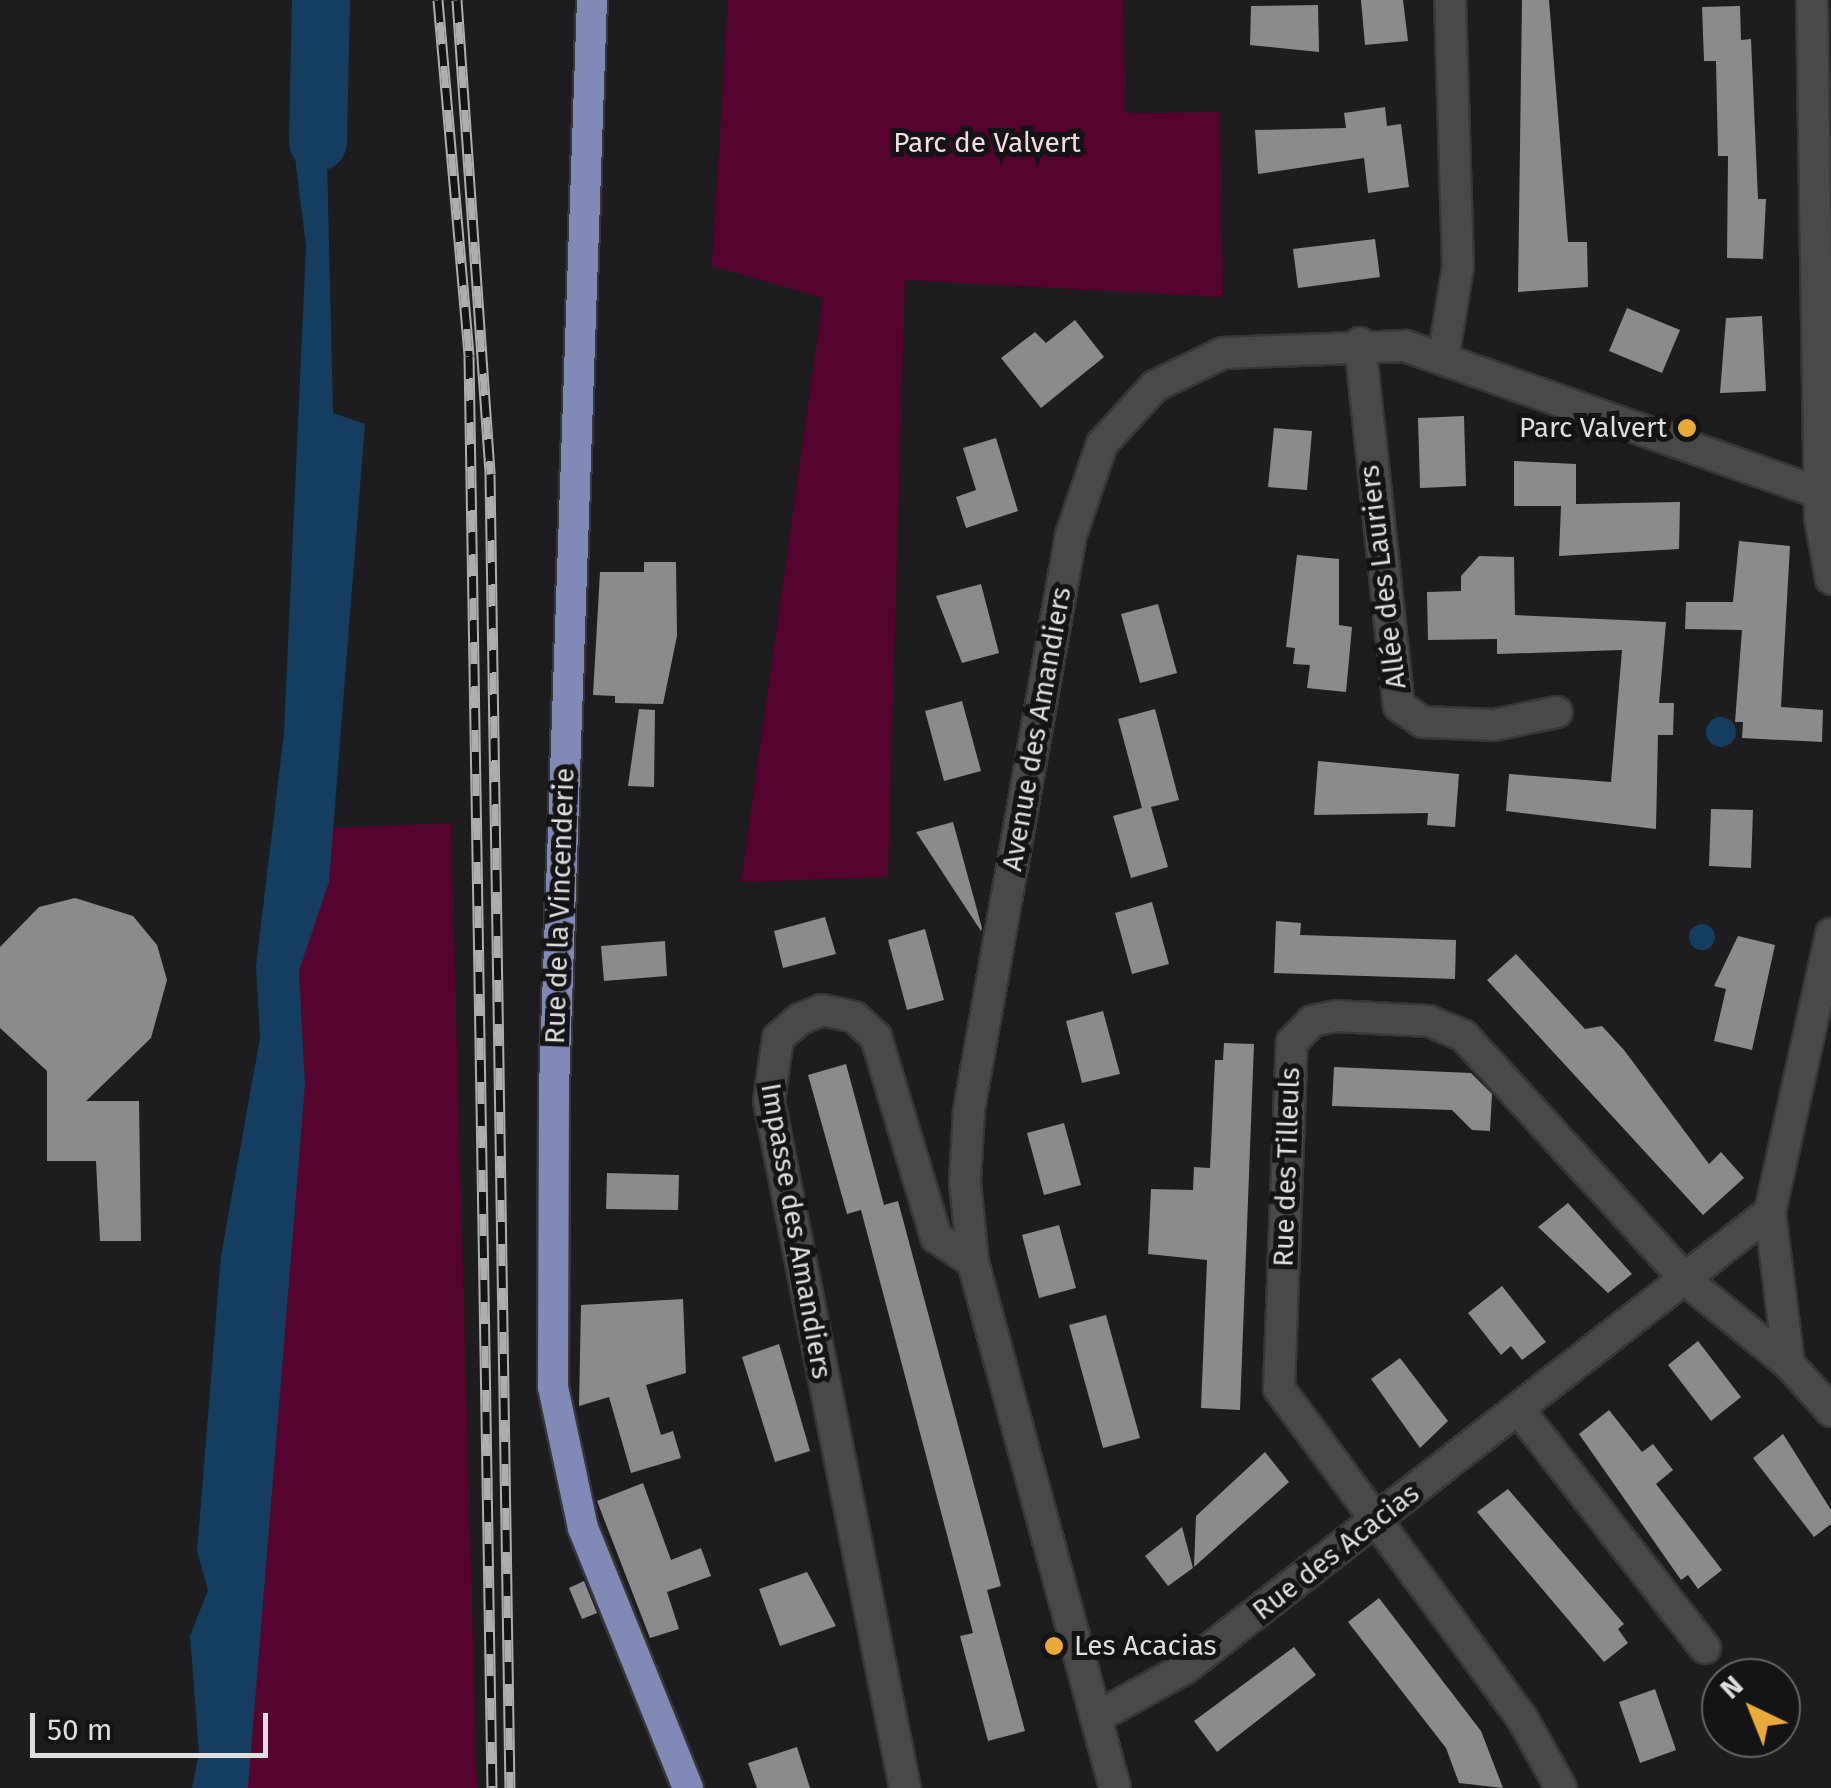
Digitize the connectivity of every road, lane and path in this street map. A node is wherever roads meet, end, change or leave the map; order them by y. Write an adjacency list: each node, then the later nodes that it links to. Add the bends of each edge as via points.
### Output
1 (592, 0): 20 (main road, Rue de la Vincenderie, via 555,1070 553,1387 583,1528)
2 (1450, 0): 6 (street, via 1458,268)
3 (1812, 0): 4 (street)
4 (1826, 186): 7 (street)
5 (1360, 343): 6 (street, Avenue des Amandiers); 9 (street, Allée des Lauriers, via 1399,706 1423,722 1494,726); 12 (street, Avenue des Amandiers, via 1223,353 1188,366 1126,414 1081,490 969,1110)
6 (1444, 353): 7 (street, Avenue des Amandiers)
7 (1825, 497): 8 (street)
8 (1831, 579)
9 (1558, 712)
10 (1831, 934): 11 (street)
11 (1770, 1212): 13 (street, Rue des Acacias); 14 (street)
12 (973, 1262): 19 (street, Avenue des Amandiers); 21 (street, Impasse des Amandiers, via 936,1237 876,1036 854,1016 822,1010 800,1018 778,1038 769,1101)
13 (1686, 1280): 14 (street, Rue des Tilleuls); 15 (street, Rue des Acacias); 17 (street, Rue des Tilleuls, via 1464,1036 1429,1021 1312,1021 1292,1042 1278,1377 1290,1410)
14 (1789, 1364): 16 (street, Rue des Tilleuls)
15 (1519, 1410): 17 (street, Rue des Acacias); 18 (street)
16 (1831, 1411)
17 (1372, 1524): 19 (street, Rue des Acacias, via 1169,1680); 23 (street, Rue des Tilleuls, via 1522,1718)
18 (1706, 1648)
19 (1096, 1717): 22 (street, Avenue des Amandiers)
20 (688, 1788)
21 (904, 1788)
22 (1114, 1788)
23 (1562, 1788)

